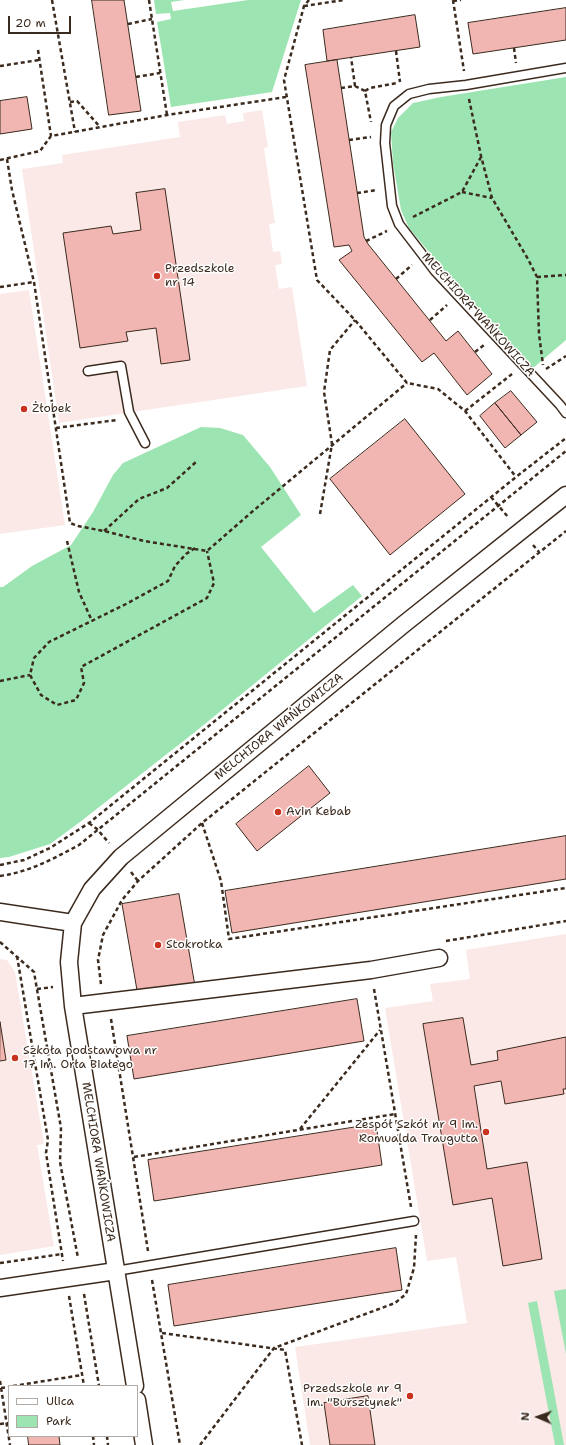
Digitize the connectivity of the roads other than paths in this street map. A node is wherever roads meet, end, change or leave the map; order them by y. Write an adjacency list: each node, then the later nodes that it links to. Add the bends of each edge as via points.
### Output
1 (566, 68): 3 (lane, MELCHIORA WAŃKOWICZA, via 409,94 394,106 386,125 385,143 392,206 399,224 435,271)
2 (88, 371): 4 (lane, via 121,366 129,412)
3 (566, 414)
4 (145, 443)
5 (566, 495): 7 (street, MELCHIORA WAŃKOWICZA, via 404,624 121,857 92,889)
6 (0, 912): 7 (street)
7 (73, 923): 9 (street, MELCHIORA WAŃKOWICZA, via 69,962)
8 (439, 958): 9 (street, via 371,970)
9 (73, 1006): 11 (street, MELCHIORA WAŃKOWICZA)
10 (414, 1221): 11 (lane)
11 (116, 1271): 12 (street); 13 (street, MELCHIORA WAŃKOWICZA)
12 (0, 1288)
13 (135, 1385)
14 (138, 1406): 15 (street)
15 (144, 1445)

